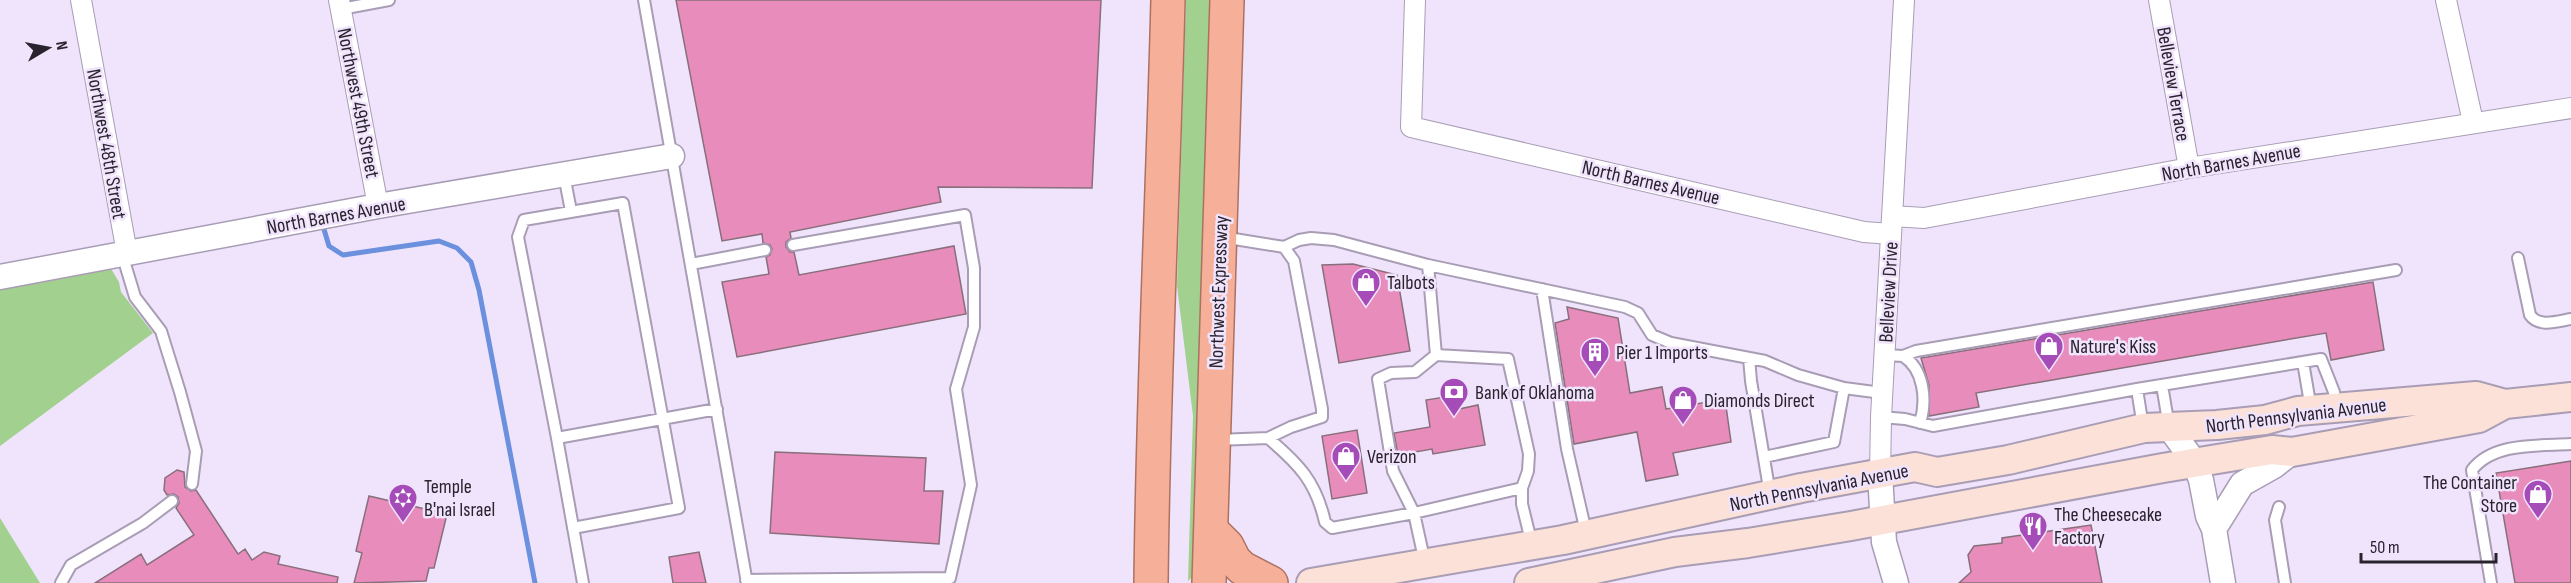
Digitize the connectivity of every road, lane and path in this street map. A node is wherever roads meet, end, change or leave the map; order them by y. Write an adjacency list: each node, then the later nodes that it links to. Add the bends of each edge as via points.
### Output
1 (81, 0): 23 (street, Northwest 48th Street)
2 (389, 0): 10 (lane)
3 (644, 0): 13 (lane)
4 (1168, 0): 72 (highway)
5 (1227, 0): 19 (highway, Northwest Expressway)
6 (1415, 0): 18 (street, North Barnes Avenue, via 1411,127 1864,232)
7 (1904, 0): 18 (street, Belleview Drive)
8 (2159, 0): 14 (street, Belleview Terrace)
9 (2446, 0): 12 (street)
10 (340, 4): 16 (street, Northwest 49th Street)
11 (2571, 108): 12 (street, North Barnes Avenue)
12 (2473, 122): 14 (street, North Barnes Avenue)
13 (672, 156): 15 (street, North Barnes Avenue); 25 (lane)
14 (2189, 168): 18 (street, North Barnes Avenue)
15 (564, 175): 16 (street, North Barnes Avenue); 17 (lane)
16 (378, 206): 23 (street, North Barnes Avenue)
17 (571, 211): 44 (lane, via 623,203); 47 (lane, via 525,220 518,237)
18 (1892, 225): 32 (street, Belleview Drive)
19 (1220, 236): 21 (lane); 49 (highway, Northwest Expressway)
20 (793, 245): 69 (lane, via 964,215 974,268 974,327 956,389 971,485 950,578)
21 (1284, 247): 26 (lane, via 1311,238 1334,240); 48 (lane, via 1294,261 1322,417)
22 (765, 250): 25 (lane)
23 (124, 254): 28 (street, North Barnes Avenue); 56 (lane, via 135,297 161,331 176,380 196,451)
24 (2518, 258): 30 (lane, via 2534,321)
25 (691, 264): 41 (lane)
26 (1428, 265): 29 (lane); 31 (lane)
27 (2396, 270): 32 (lane)
28 (0, 277)
29 (1542, 289): 33 (lane, via 1625,307 1638,313 1652,335 1671,343); 66 (lane, via 1567,449)
30 (2571, 319)
31 (1436, 355): 57 (lane, via 1508,359 1529,454); 61 (lane, via 1415,372 1391,373 1378,379 1393,471)
32 (1894, 356): 38 (street, Belleview Drive); 45 (lane, via 1914,366 1920,379 1924,406)
33 (1749, 358): 36 (lane); 52 (lane)
34 (2303, 362): 35 (lane); 42 (lane); 42 (lane, via 2320,359 2334,392)
35 (2162, 385): 37 (lane); 46 (lane)
36 (1844, 388): 38 (lane); 52 (lane, via 1834,442)
37 (2137, 389): 45 (lane, via 1933,426); 46 (lane)
38 (1882, 393): 43 (street, Belleview Drive)
39 (2571, 397): 40 (main road, North Pennsylvania Avenue)
40 (2505, 404): 42 (main road, North Pennsylvania Avenue, via 2476,396); 51 (main road, North Pennsylvania Avenue, via 2479,418)
41 (717, 409): 44 (lane); 69 (lane)
42 (2324, 409): 46 (main road, North Pennsylvania Avenue, via 2265,420)
43 (1881, 417): 45 (lane); 55 (street, Belleview Drive)
44 (661, 420): 47 (lane); 63 (lane, via 679,508)
45 (1920, 423)
46 (2156, 428): 53 (street); 54 (main road, North Pennsylvania Avenue)
47 (557, 438): 63 (lane)
48 (1268, 438): 49 (lane); 61 (lane, via 1310,480 1325,522 1332,528)
49 (1214, 441): 65 (highway, Northwest Expressway)
50 (2571, 444): 80 (lane, via 2495,453 2472,470)
51 (2292, 452): 53 (main road, North Pennsylvania Avenue, via 2272,450); 64 (street, via 2242,484)
52 (1764, 457): 58 (lane)
53 (2195, 463): 62 (main road, North Pennsylvania Avenue); 64 (street)
54 (1937, 472): 55 (main road, North Pennsylvania Avenue, via 1919,467); 62 (main road, via 1925,488)
55 (1880, 474): 58 (main road, North Pennsylvania Avenue); 62 (street, Belleview Drive)
56 (192, 484)
57 (1522, 488): 61 (lane); 67 (lane)
58 (1770, 495): 66 (main road, North Pennsylvania Avenue)
59 (172, 501): 70 (lane, via 143,523 71,565)
60 (2279, 507): 79 (lane, via 2275,520)
61 (1414, 513): 68 (lane)
62 (1882, 519): 76 (main road, North Pennsylvania Avenue, via 1675,552); 77 (street, Belleview Drive)
63 (573, 528): 71 (lane)
64 (2214, 528): 78 (street)
65 (1211, 530): 73 (highway, Northwest Expressway); 74 (highway, via 1242,568)
66 (1587, 536): 67 (main road, North Pennsylvania Avenue)
67 (1532, 546): 68 (main road, North Pennsylvania Avenue)
68 (1425, 563): 75 (main road, North Pennsylvania Avenue)
69 (746, 581)
70 (61, 583)
71 (583, 583)
72 (1151, 583)
73 (1209, 583)
74 (1271, 583)
75 (1311, 583)
76 (1529, 583)
77 (1896, 583)
78 (2223, 583)
79 (2285, 583)
80 (2491, 583)

